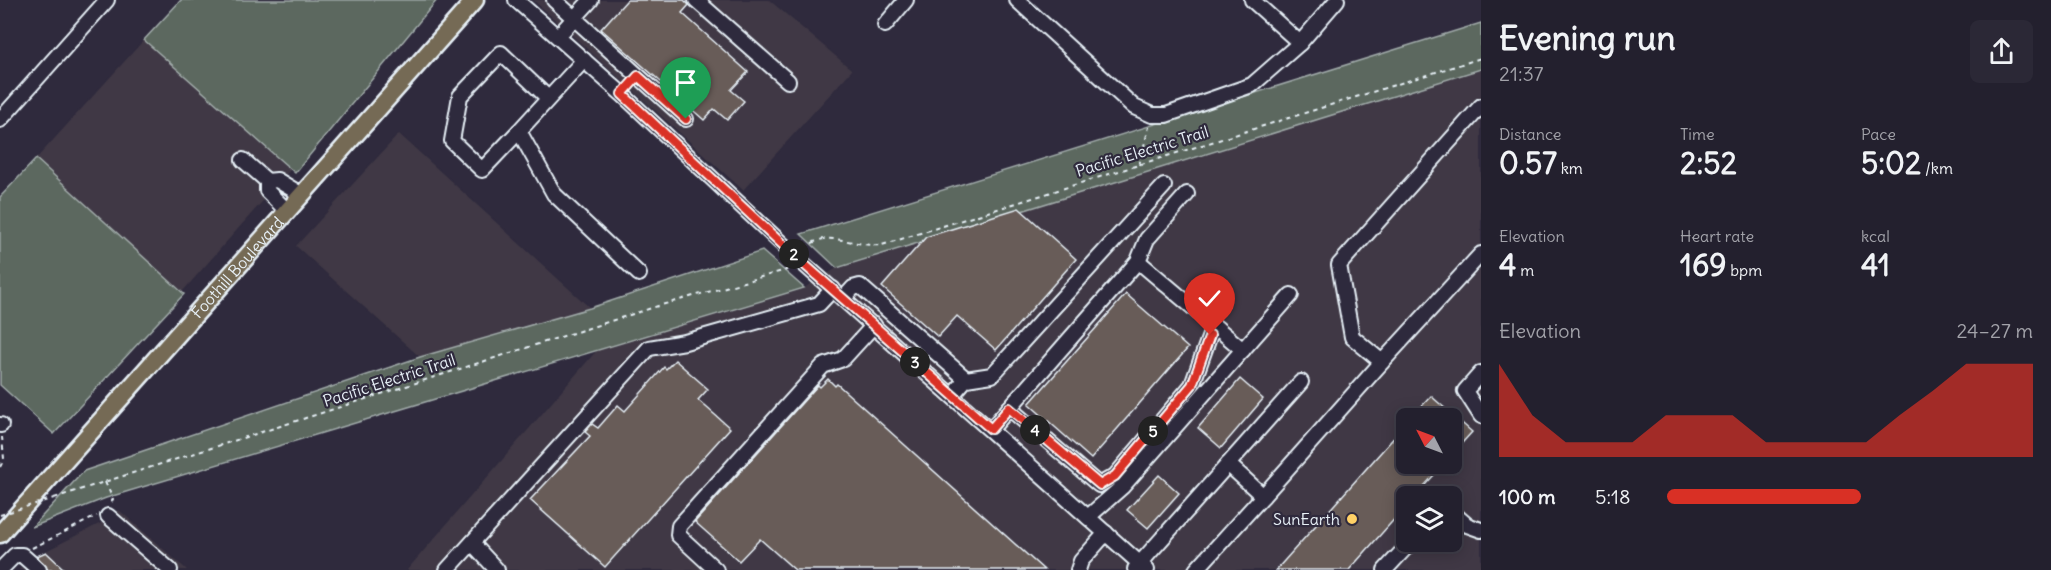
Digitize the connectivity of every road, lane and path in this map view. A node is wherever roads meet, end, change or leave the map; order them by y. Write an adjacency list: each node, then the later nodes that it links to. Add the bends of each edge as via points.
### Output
1 (107, 0): 24 (street)
2 (475, 0): 31 (main road, Foothill Boulevard)
3 (516, 0): 13 (street)
4 (554, 0): 11 (street)
5 (591, 0): 11 (street)
6 (696, 0): 18 (street)
7 (906, 0): 12 (street)
8 (1017, 0): 22 (street, via 1134,107)
9 (1252, 0): 14 (street)
10 (1337, 0): 14 (street)
11 (574, 19): 13 (street); 17 (street)
12 (885, 25)
13 (558, 36): 16 (street)
14 (1300, 43): 22 (street, via 1252,85 1166,115)
15 (1481, 58): 27 (path, Pacific Electric Trail)
16 (584, 60): 19 (street); 20 (street)
17 (638, 76): 19 (street); 23 (street)
18 (788, 81)
19 (622, 94): 38 (street)
20 (549, 98): 25 (street); 25 (street, via 501,53 460,96 453,141 482,170)
21 (1481, 106): 44 (street, via 1339,265 1352,337)
22 (1152, 115): 27 (path)
23 (686, 119)
24 (0, 120)
25 (519, 131): 37 (street, via 554,194)
26 (243, 160): 28 (street)
27 (1138, 165): 33 (path, Pacific Electric Trail, via 882,245 824,238)
28 (267, 181): 31 (street, via 277,180); 32 (street, via 267,191)
29 (1164, 186): 46 (street, via 992,375)
30 (1187, 194): 35 (street, via 1147,239)
31 (302, 195): 32 (main road, Foothill Boulevard)
32 (287, 212): 63 (main road, Foothill Boulevard)
33 (809, 246)
34 (1481, 254): 44 (street)
35 (1138, 261): 42 (street); 49 (street)
36 (786, 270): 55 (path, Pacific Electric Trail, via 658,306)
37 (639, 274)
38 (833, 289): 40 (street); 64 (street, via 819,304 685,342 649,348)
39 (1291, 295): 43 (street)
40 (844, 298): 41 (street); 46 (street, via 860,286)
41 (874, 325): 48 (street); 73 (street, via 843,359 823,366 679,526 678,535)
42 (1217, 328): 43 (street); 49 (street, via 1210,335 1192,385 1115,476 1100,485)
43 (1243, 350): 59 (street, via 1122,487)
44 (1382, 362): 56 (street)
45 (1481, 373): 50 (street, via 1465,391)
46 (966, 379): 48 (street)
47 (1301, 382): 53 (street)
48 (952, 394): 52 (street)
49 (1009, 408): 52 (street)
50 (1479, 410)
51 (0, 425): 54 (path, via 4,459)
52 (991, 429): 59 (street)
53 (1228, 464): 56 (street); 67 (street)
54 (0, 467)
55 (105, 482): 57 (path, via 113,499); 58 (path, Pacific Electric Trail, bridge)
56 (1263, 496): 75 (street)
57 (106, 512): 66 (path); 70 (street)
58 (0, 515)
59 (1088, 517): 62 (street)
60 (1462, 521): 61 (street)
61 (1481, 530)
62 (1106, 533): 67 (street); 74 (street, via 1081,561)
63 (0, 534)
64 (472, 543): 71 (street); 72 (street)
65 (1402, 552): 76 (street)
66 (22, 555): 68 (street, via 15,555); 69 (street)
67 (1140, 568)
68 (0, 570)
69 (39, 570)
70 (170, 570)
71 (447, 570)
72 (497, 570)
73 (716, 570)
74 (1078, 570)
75 (1196, 570)
76 (1385, 570)

